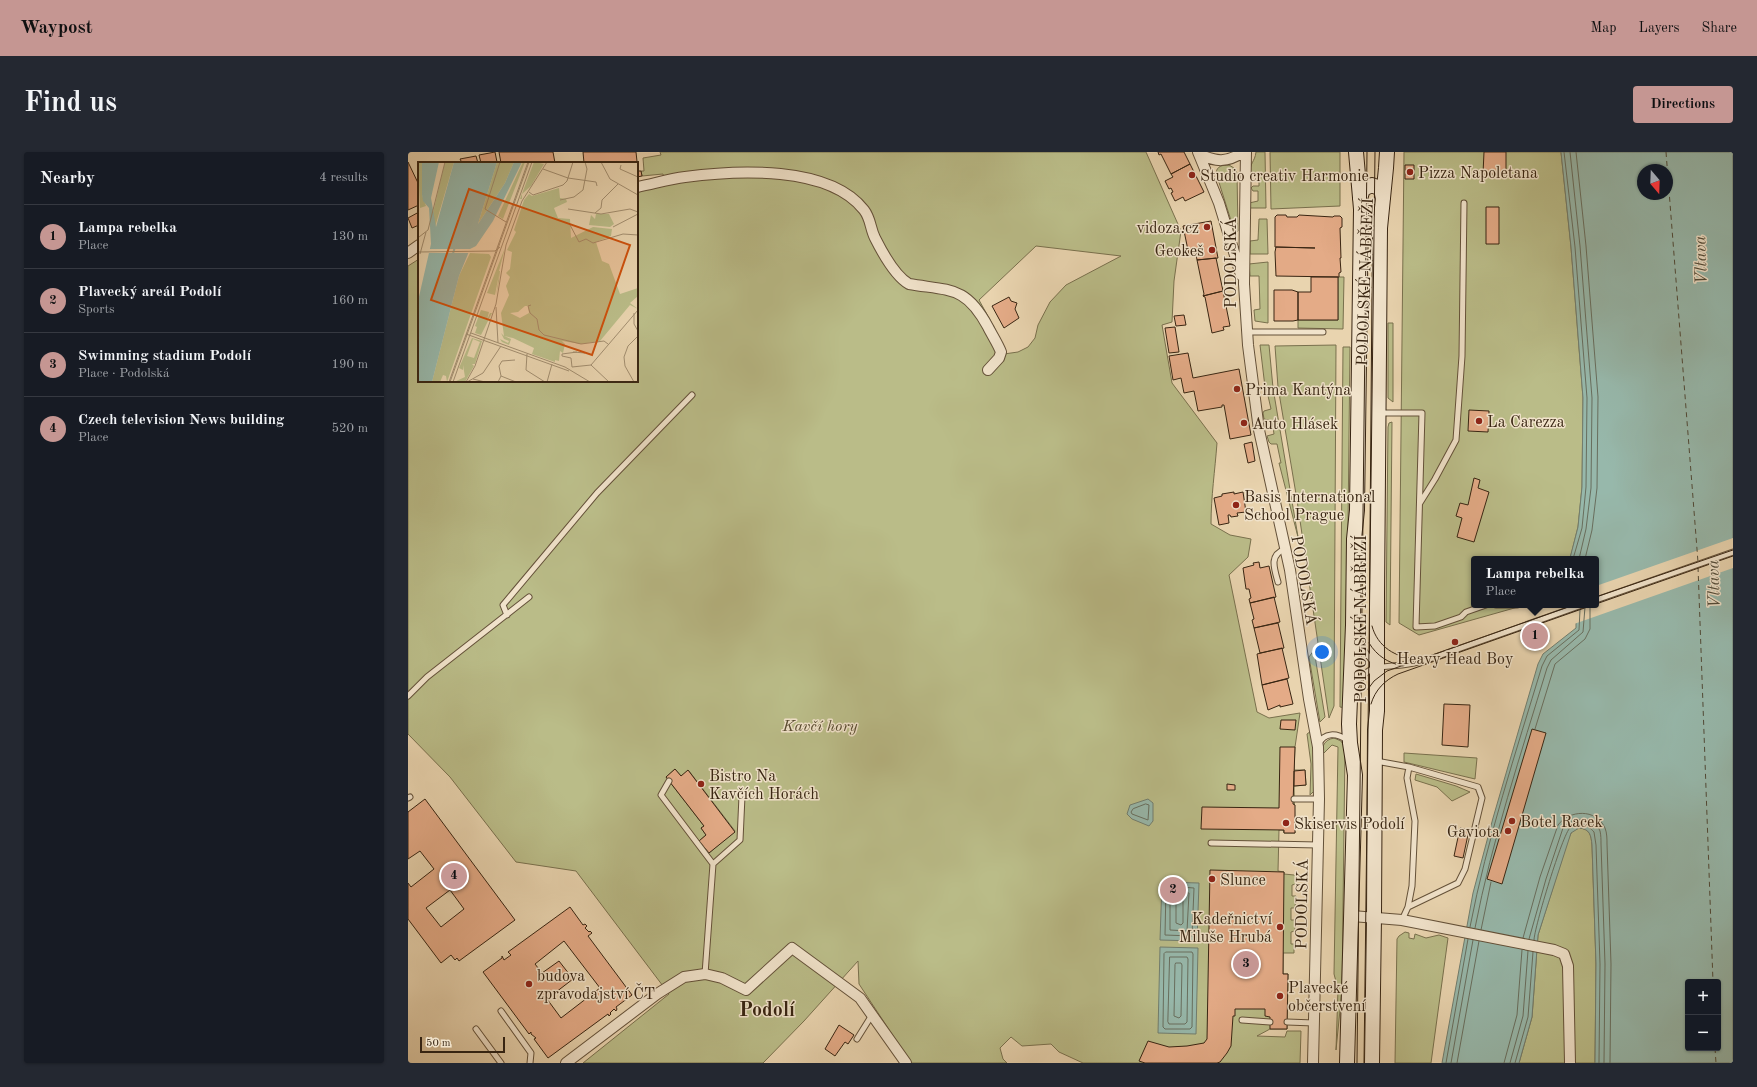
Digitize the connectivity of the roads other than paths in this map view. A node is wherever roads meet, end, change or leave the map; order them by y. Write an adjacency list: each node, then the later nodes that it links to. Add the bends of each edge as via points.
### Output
1 (1245, 152): 4 (street, via 1235,158 1224,160 1211,160); 11 (street, PODOLSKÁ)
2 (1356, 152): 6 (main road, PODOLSKÉ NÁBŘEŽÍ)
3 (1386, 152): 7 (main road, PODOLSKÉ NÁBŘEŽÍ)
4 (1199, 153): 11 (street, via 1219,203)
5 (638, 186): 14 (street, via 684,177 752,173 813,178 844,192 866,213 874,237 905,282 955,292 973,302 1001,352)
6 (1360, 199): 7 (main road, via 1363,189 1372,185 1381,189); 26 (main road, PODOLSKÉ NÁBŘEŽÍ, via 1358,494 1354,539)
7 (1383, 199): 16 (main road, PODOLSKÉ NÁBŘEŽÍ, via 1380,228)
8 (1464, 203): 17 (lane, via 1462,356 1456,440)
9 (418, 247): 10 (street)
10 (408, 253)
11 (1244, 284): 12 (street, PODOLSKÁ)
12 (1246, 332): 13 (lane); 18 (street, PODOLSKÁ, via 1259,430)
13 (1323, 332)
14 (988, 370)
15 (692, 395): 25 (lane, via 597,493 521,582 503,605)
16 (1378, 413): 17 (lane, via 1422,413); 27 (main road, PODOLSKÉ NÁBŘEŽÍ)
17 (1419, 504): 23 (lane, via 1416,627 1435,626)
18 (1285, 548): 20 (lane, via 1274,558 1273,568); 31 (street, PODOLSKÁ)
19 (1733, 552): 22 (lane)
20 (1278, 582)
21 (529, 597): 25 (lane)
22 (1599, 599)
23 (1477, 608)
24 (1573, 608): 27 (lane, via 1415,663)
25 (507, 614): 28 (lane, via 427,677)
26 (1353, 625): 27 (lane, via 1365,652); 29 (main road, PODOLSKÉ NÁBŘEŽÍ)
27 (1377, 666): 29 (lane, via 1359,680); 32 (main road, PODOLSKÉ NÁBŘEŽÍ)
28 (408, 696)
29 (1351, 696): 30 (main road, PODOLSKÉ NÁBŘEŽÍ)
30 (1350, 743): 31 (lane, via 1340,735 1333,734 1321,740); 42 (main road, PODOLSKÉ NÁBŘEŽÍ, via 1355,775)
31 (1318, 747): 37 (street, PODOLSKÁ)
32 (1374, 761): 33 (lane); 43 (main road, PODOLSKÉ NÁBŘEŽÍ)
33 (1409, 767): 41 (lane, via 1407,778 1415,820 1412,886); 41 (lane, via 1478,787 1482,798 1465,869 1458,883)
34 (669, 781): 40 (lane, via 661,795)
35 (742, 796): 40 (lane, via 740,840)
36 (1294, 799): 37 (lane)
37 (1319, 799): 39 (street, PODOLSKÁ)
38 (1211, 843): 39 (lane)
39 (1318, 844): 51 (street, PODOLSKÁ)
40 (713, 864): 45 (lane)
41 (1408, 907): 44 (lane)
42 (1352, 916): 43 (street); 59 (main road, PODOLSKÉ NÁBŘEŽÍ)
43 (1374, 917): 44 (street); 60 (main road, PODOLSKÉ NÁBŘEŽÍ)
44 (1402, 920): 61 (street, via 1564,954 1568,966)
45 (704, 974): 47 (street, via 722,978 746,990 792,948 860,998); 56 (street, via 684,977)
46 (501, 1011): 55 (lane, via 531,1054)
47 (872, 1015): 53 (lane); 57 (street)
48 (1242, 1020): 49 (lane)
49 (1270, 1022)
50 (1287, 1022): 51 (lane)
51 (1314, 1023): 58 (street, PODOLSKÁ)
52 (476, 1029): 54 (lane)
53 (857, 1039)
54 (501, 1063)
55 (530, 1063)
56 (566, 1063)
57 (906, 1063)
58 (1313, 1063)
59 (1348, 1063)
60 (1372, 1063)
61 (1570, 1063)

